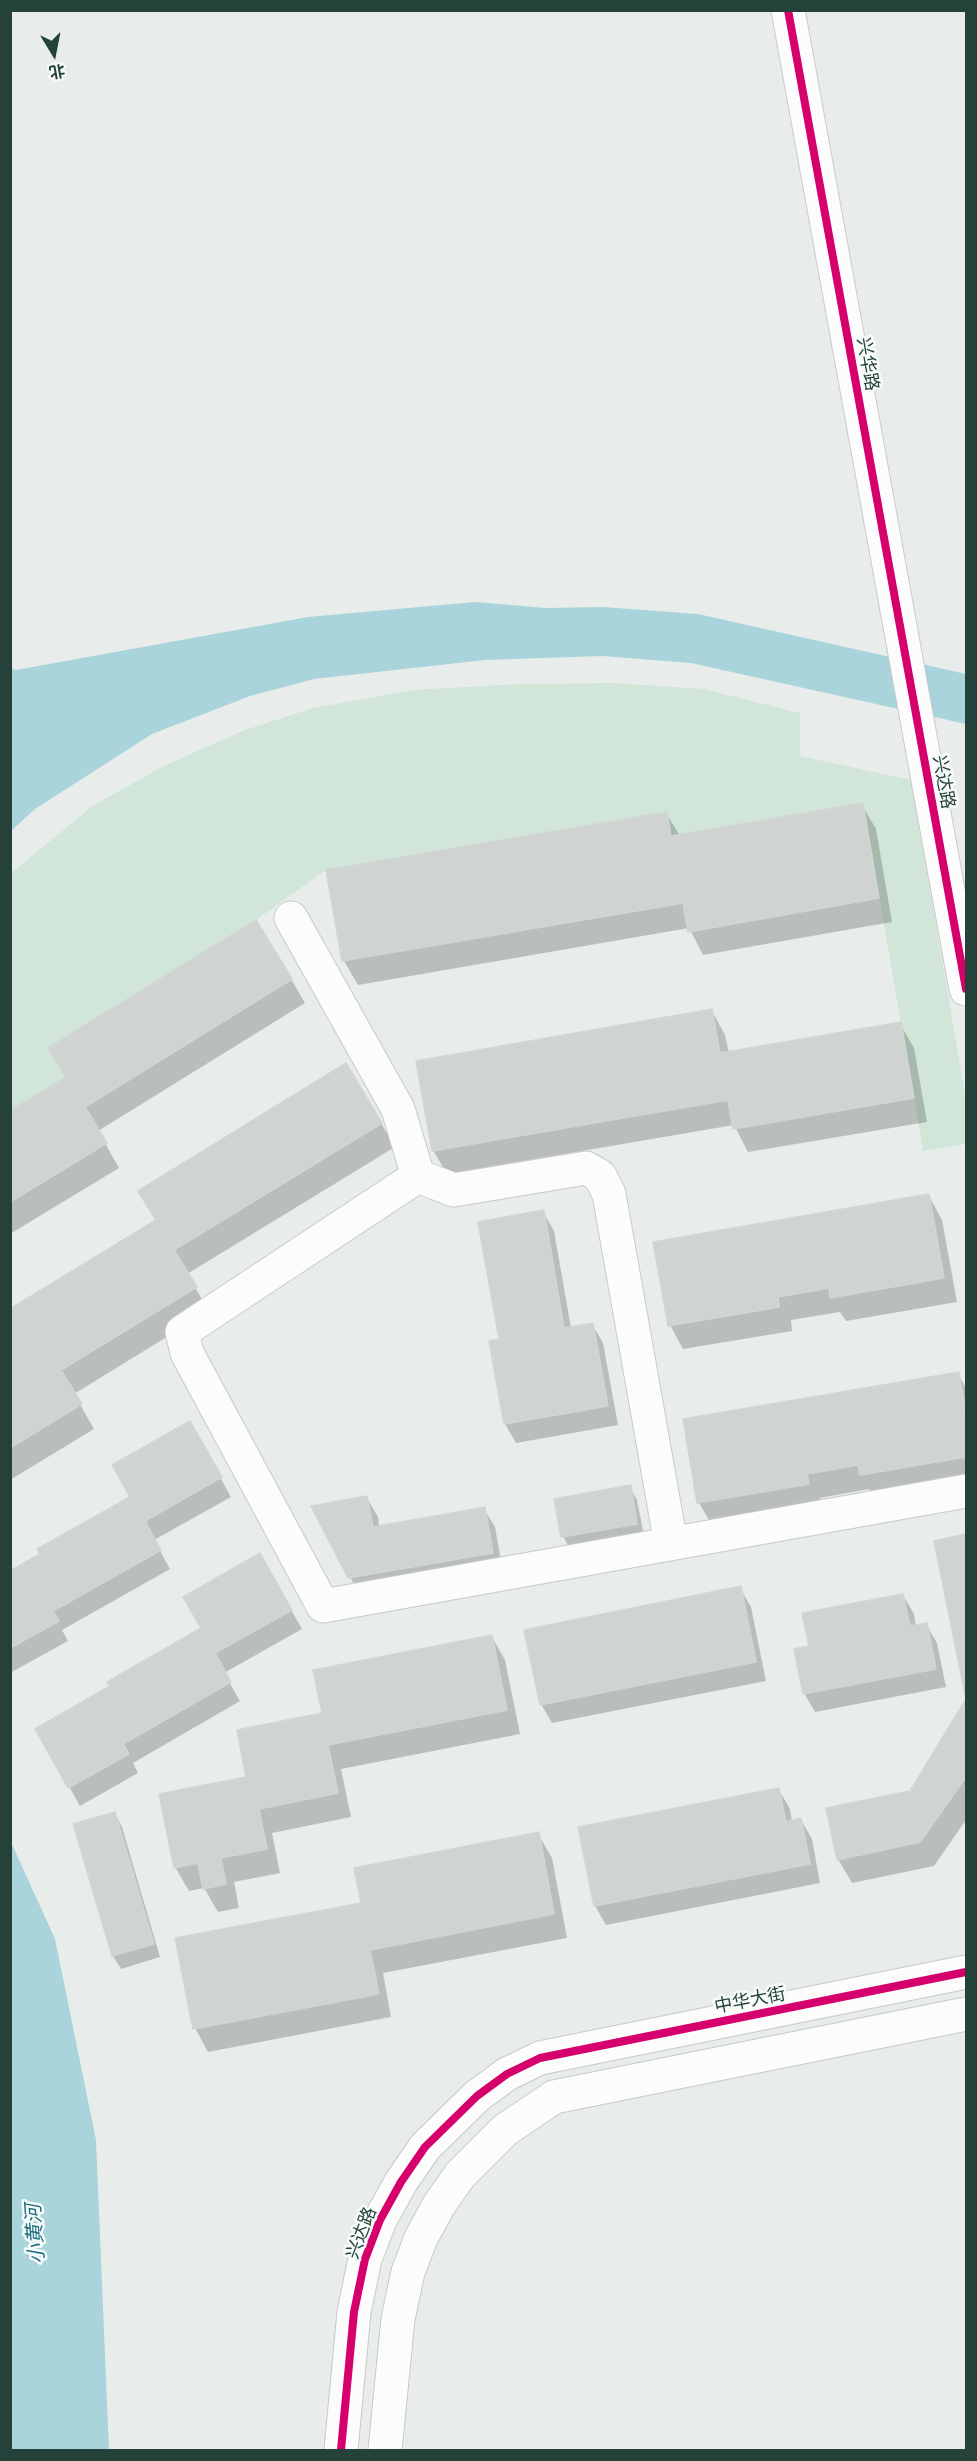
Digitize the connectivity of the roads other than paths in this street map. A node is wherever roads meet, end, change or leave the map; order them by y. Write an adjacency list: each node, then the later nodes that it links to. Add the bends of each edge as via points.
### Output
1 (788, 10): 2 (street, 兴华路)
2 (918, 723): 4 (street, 兴达路)
3 (291, 918): 5 (street, via 398,1109)
4 (966, 989)
5 (418, 1176): 7 (street, via 454,1191 586,1168 600,1176 609,1194); 7 (street, via 182,1332 187,1353 323,1606)
6 (966, 1491): 7 (street)
7 (671, 1544)
8 (966, 1972): 10 (street, 中华大街)
9 (966, 2014): 12 (street, via 554,2097 505,2130 460,2175 421,2238 408,2272 398,2319)
10 (540, 2058): 11 (street, 兴达路, via 507,2074 449,2120 425,2147 380,2220 365,2259 354,2312)
11 (341, 2451)
12 (385, 2451)

